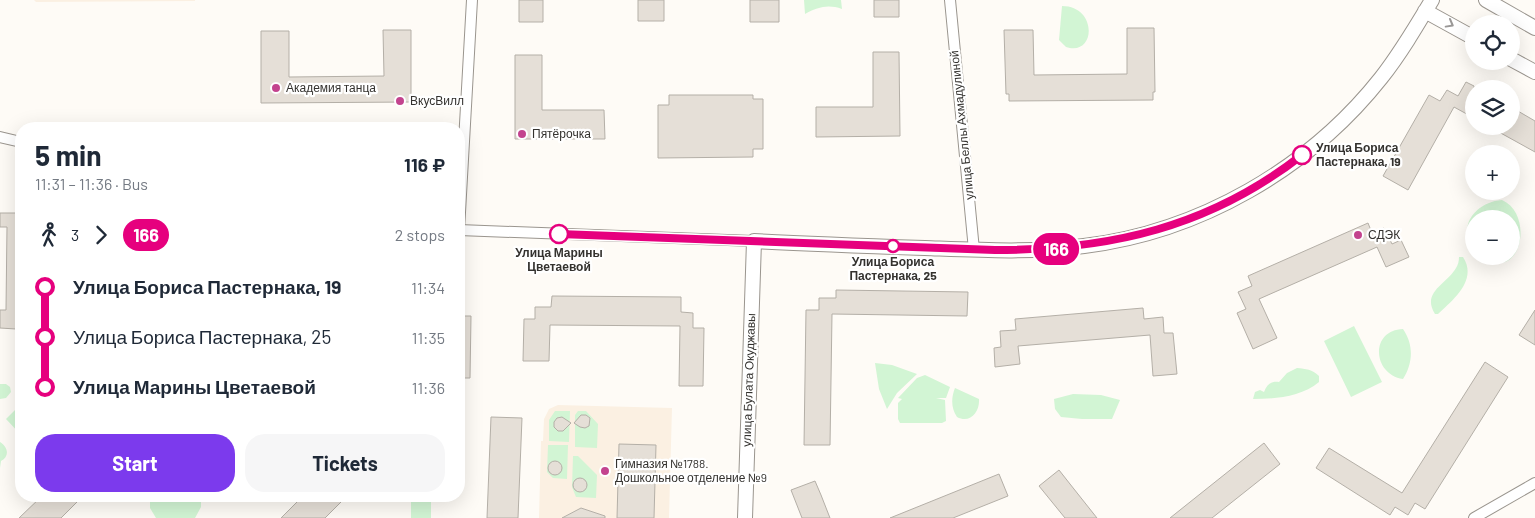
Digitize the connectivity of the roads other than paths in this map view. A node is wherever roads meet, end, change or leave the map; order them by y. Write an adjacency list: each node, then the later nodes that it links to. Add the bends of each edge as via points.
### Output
1 (472, 0): 9 (street)
2 (950, 0): 14 (street, улица Беллы Ахмадулиной)
3 (1486, 0): 5 (street)
4 (1428, 5): 6 (street, one-way to 6); 14 (street, via 1394,60 1352,110 1296,160 1238,197 1175,224 1109,242 1041,250)
5 (1535, 28)
6 (1465, 32)
7 (1520, 64): 8 (street)
8 (1535, 72)
9 (465, 124)
10 (0, 137): 11 (street)
11 (15, 141)
12 (465, 230): 13 (street)
13 (754, 241): 14 (street); 16 (street, улица Булата Окуджавы)
14 (974, 250)
15 (1535, 483): 17 (street)
16 (745, 518)
17 (1474, 518)

